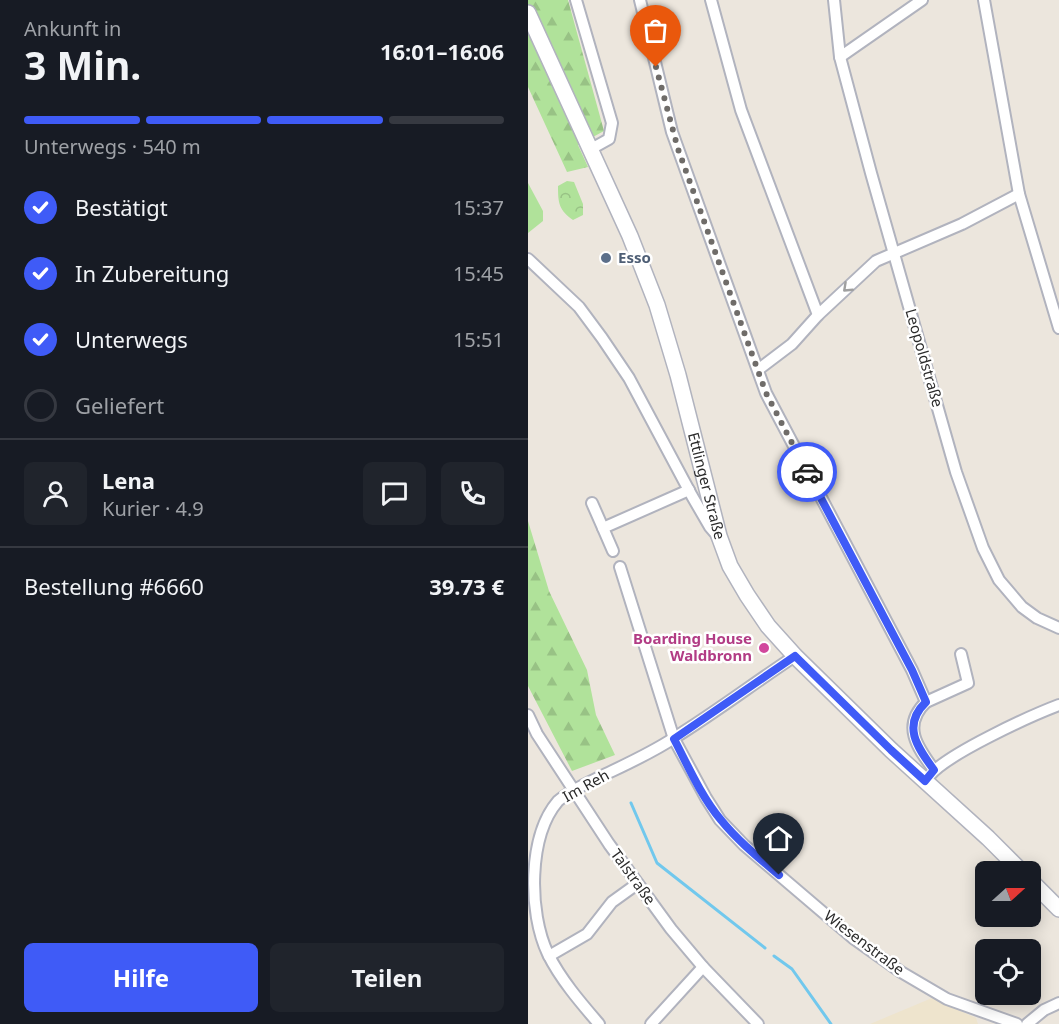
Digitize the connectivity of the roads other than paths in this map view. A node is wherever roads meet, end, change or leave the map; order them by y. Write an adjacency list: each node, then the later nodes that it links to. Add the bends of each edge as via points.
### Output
1 (576, 0): 9 (street, via 612,123 609,139)
2 (640, 0): 15 (street, via 675,141)
3 (711, 0): 13 (street, via 741,110)
4 (834, 0): 8 (street, Leopoldstraße)
5 (922, 0): 8 (street)
6 (984, 0): 10 (street)
7 (528, 13): 9 (main road, Ettlinger Straße)
8 (840, 57): 11 (street, Leopoldstraße)
9 (591, 149): 19 (main road, Ettlinger Straße, via 657,305)
10 (1019, 194): 11 (street); 14 (street)
11 (894, 253): 13 (street, one-way to 13, via 876,261); 22 (street, Leopoldstraße, via 956,472 983,548 999,580 1017,602 1037,618)
12 (528, 259): 16 (street, via 579,307 602,338 629,378)
13 (818, 315): 15 (street, via 792,344)
14 (1059, 328)
15 (759, 369): 25 (street, via 766,393)
16 (689, 490): 18 (street); 19 (street)
17 (592, 503): 18 (street)
18 (603, 528): 20 (street)
19 (719, 536): 24 (main road, Ettlinger Straße, via 747,596)
20 (613, 551)
21 (620, 567): 29 (street, Wiesenstraße)
22 (1059, 628)
23 (961, 654): 25 (street, via 968,683)
24 (795, 656): 29 (street, Im Reh); 30 (main road, Ettlinger Straße, via 891,750)
25 (926, 702): 30 (street, via 917,710 913,729)
26 (1059, 705): 30 (street, via 947,761)
27 (528, 715): 28 (street, Talstraße)
28 (533, 737): 31 (street, Talstraße)
29 (674, 739): 31 (street, Im Reh); 42 (street, Wiesenstraße, via 720,820 853,938 947,999)
30 (930, 776): 32 (main road, Ettlinger Straße)
31 (574, 790): 33 (street, Talstraße); 36 (street, Im Reh, via 544,816 532,850 534,912)
32 (1011, 861)
33 (637, 884): 36 (street, via 612,902 586,934); 37 (street, Talstraße)
34 (1041, 891): 35 (main road)
35 (1059, 909)
36 (549, 956): 39 (street, Im Reh)
37 (703, 967): 40 (street); 41 (street, Talstraße)
38 (1059, 1003): 43 (street)
39 (600, 1024)
40 (651, 1024)
41 (758, 1024)
42 (1017, 1024)
43 (1027, 1024)

